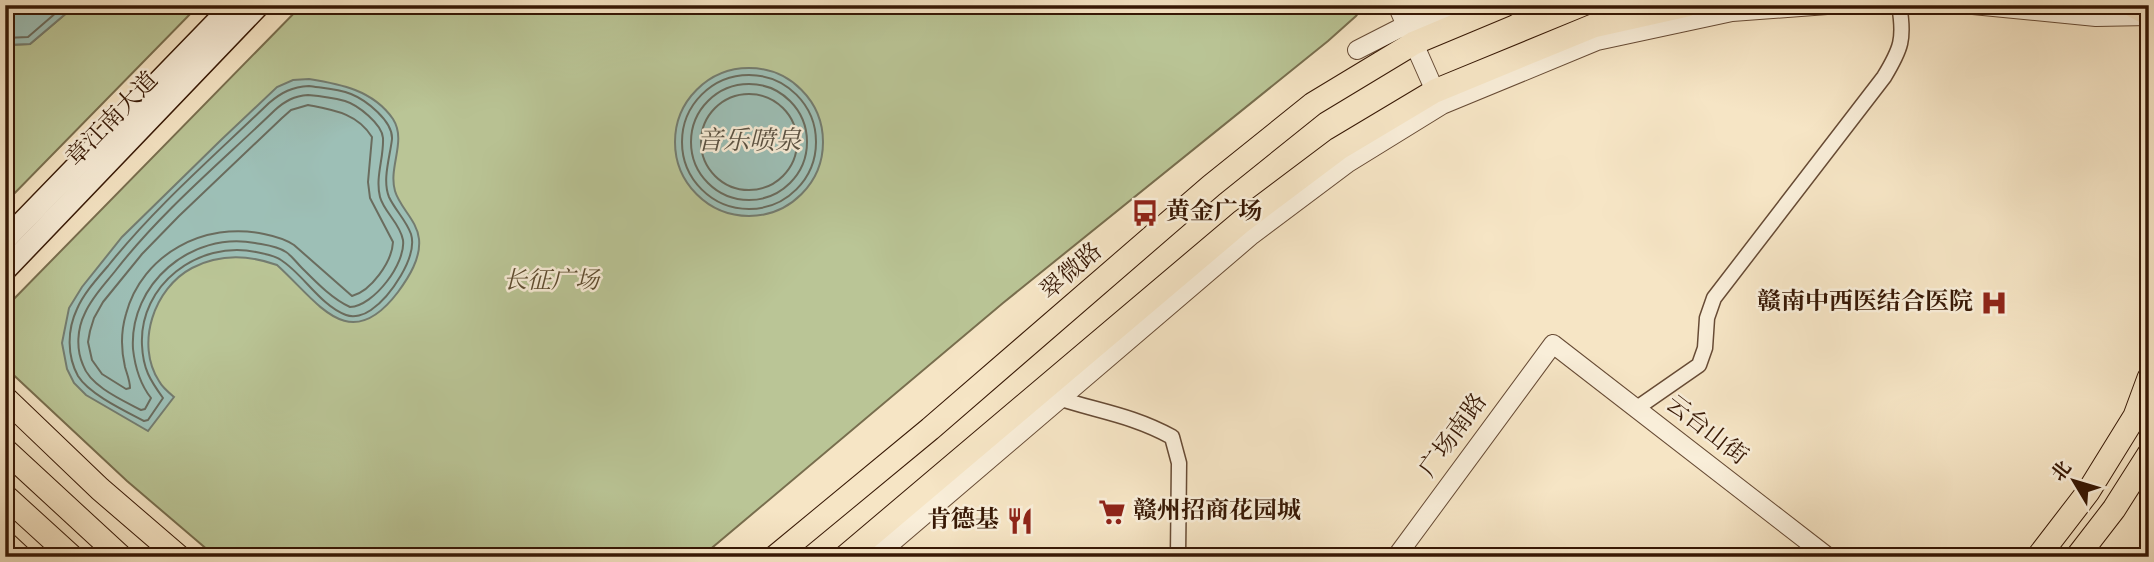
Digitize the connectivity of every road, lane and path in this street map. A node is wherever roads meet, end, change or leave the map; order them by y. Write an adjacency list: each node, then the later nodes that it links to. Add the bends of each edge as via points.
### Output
1 (233, 5): 15 (main road, 章江南大道)
2 (259, 5): 16 (main road, 章江南大道)
3 (1397, 5): 12 (street)
4 (1458, 5): 12 (street)
5 (1505, 5): 12 (main road, 翠微路)
6 (1687, 5): 14 (main road, via 1593,26)
7 (1827, 5): 21 (street, via 1732,12 1597,41 1442,106 1348,163 1252,235)
8 (1899, 5): 22 (street, via 1903,27 1899,52 1714,298 1699,365)
9 (1973, 5): 11 (street, via 2096,17)
10 (2132, 5): 11 (main road)
11 (2149, 15)
12 (1410, 34): 13 (street); 14 (street); 32 (main road, 翠微路, via 1221,178)
13 (1357, 50)
14 (1435, 91): 19 (main road, via 1338,149 1241,222)
15 (5, 240)
16 (5, 270)
17 (1553, 344): 22 (street, 云台山街); 36 (street, 广场南路)
18 (2149, 377): 23 (main road)
19 (1038, 391): 21 (street); 33 (main road)
20 (5, 398): 31 (main road)
21 (1060, 399): 34 (street); 35 (street, via 1122,415 1172,437 1179,463)
22 (1637, 408): 37 (street, 云台山街)
23 (2142, 421): 38 (main road)
24 (5, 450): 30 (main road)
25 (2149, 454): 39 (main road)
26 (5, 496): 28 (main road)
27 (5, 543): 29 (main road)
28 (64, 550)
29 (20, 557)
30 (121, 557)
31 (179, 557)
32 (775, 557)
33 (845, 557)
34 (875, 557)
35 (1178, 557)
36 (1396, 557)
37 (1828, 557)
38 (2038, 557)
39 (2077, 557)

